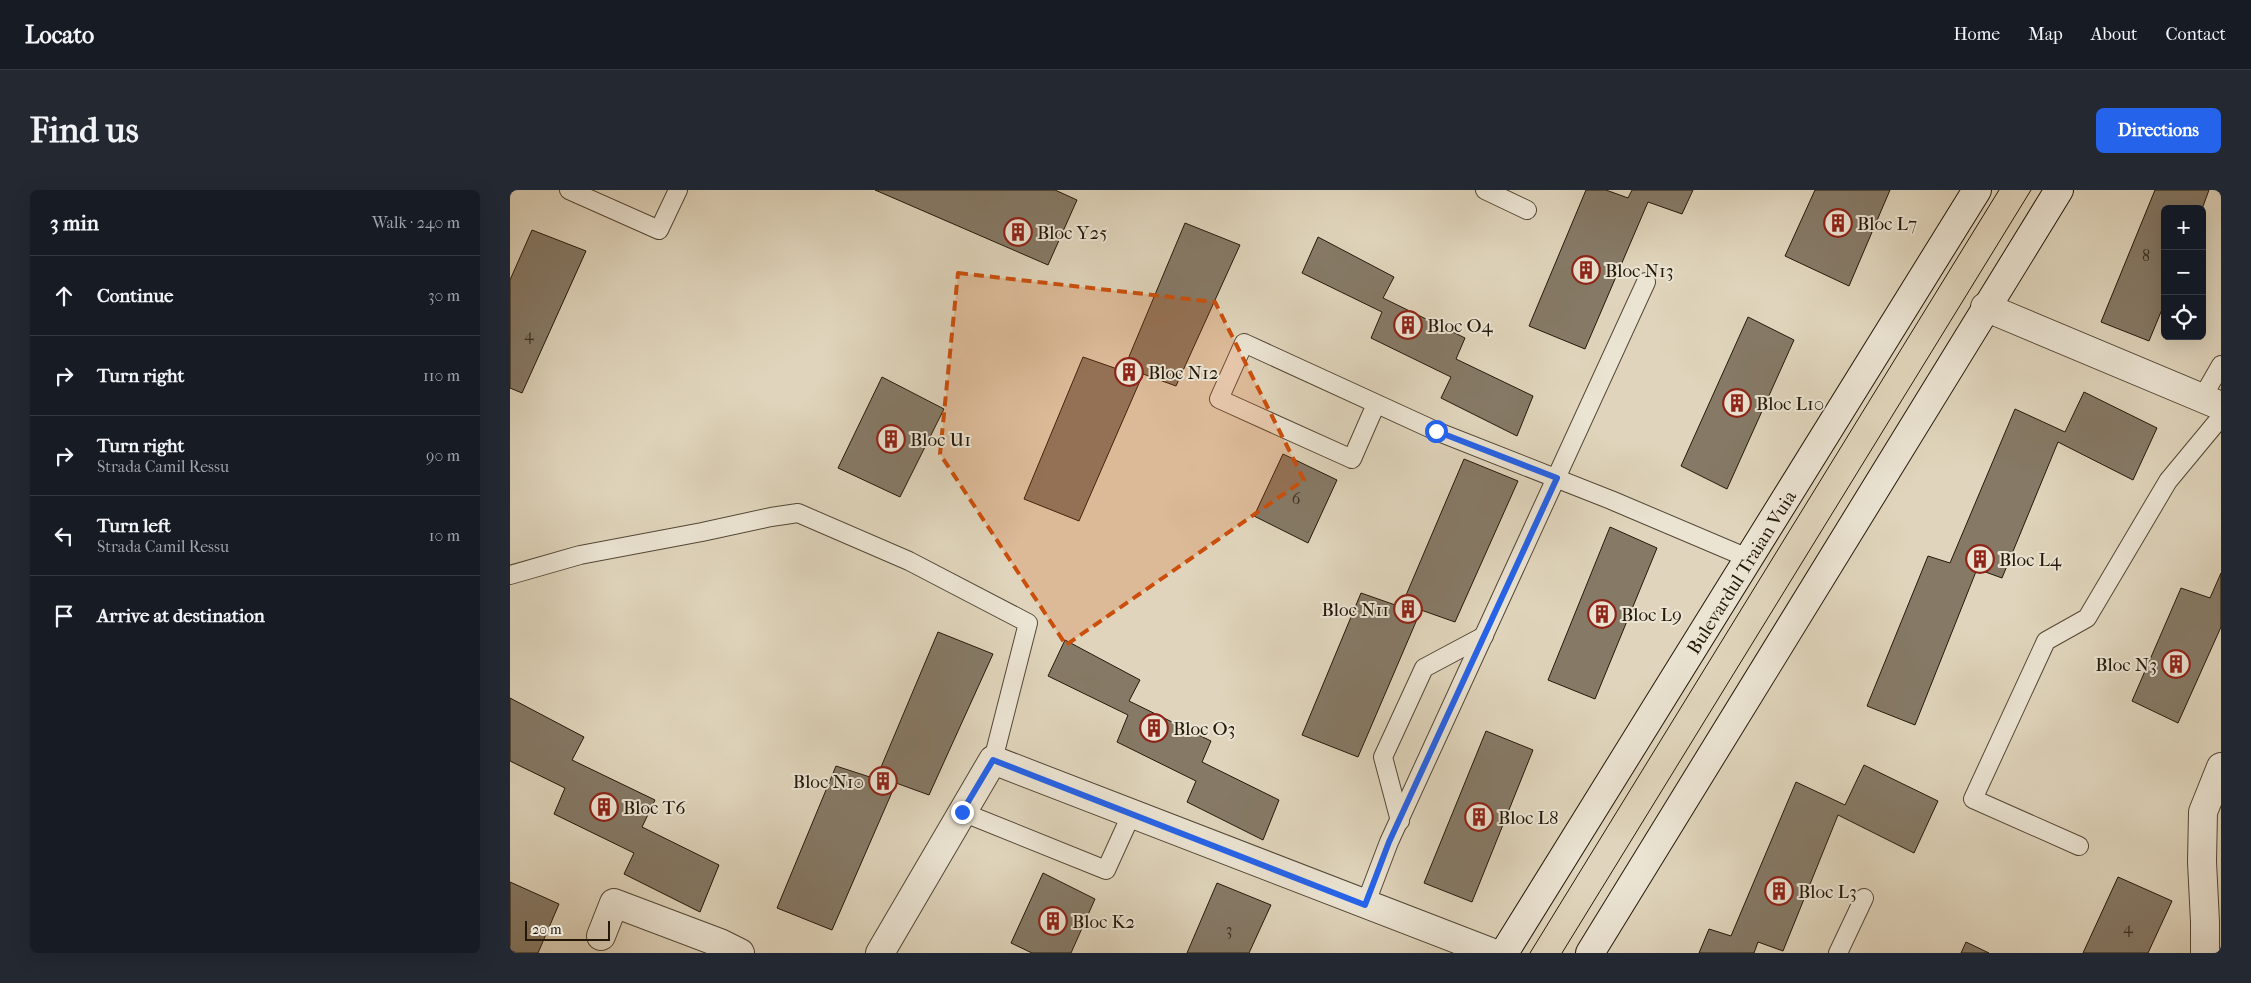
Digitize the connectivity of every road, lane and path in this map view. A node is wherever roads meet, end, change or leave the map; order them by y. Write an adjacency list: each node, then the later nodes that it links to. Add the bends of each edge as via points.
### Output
1 (569, 190): 2 (lane, via 658,230)
2 (678, 190)
3 (1485, 190): 6 (lane)
4 (1977, 190): 13 (main road, Bulevardul Traian Vuia)
5 (2058, 190): 8 (main road)
6 (1527, 210)
7 (1646, 282): 12 (lane)
8 (1985, 307): 11 (main road); 29 (main road)
9 (2221, 365): 11 (lane)
10 (1376, 404): 10 (lane, via 1244,343 1219,399 1352,458); 12 (lane)
11 (2215, 407): 21 (lane, via 2087,618 2046,641 1972,799)
12 (1557, 478): 13 (lane); 15 (lane)
13 (1750, 559): 28 (main road, Bulevardul Traian Vuia)
14 (510, 575): 16 (lane, via 580,555 798,513 909,562 1028,623)
15 (1484, 636): 20 (lane); 20 (lane, via 1424,668 1383,757)
16 (993, 760): 18 (main road); 19 (main road)
17 (2221, 767): 31 (main road, via 2203,812)
18 (962, 812): 19 (lane, via 1106,870); 26 (main road)
19 (1131, 815): 23 (main road)
20 (1400, 821): 23 (lane)
21 (2079, 846)
22 (1864, 898): 30 (lane)
23 (1365, 905): 27 (main road)
24 (601, 936): 25 (main road, via 614,903)
25 (740, 953)
26 (880, 953)
27 (1493, 953)
28 (1504, 953)
29 (1590, 953)
30 (1838, 953)
31 (2205, 953)

